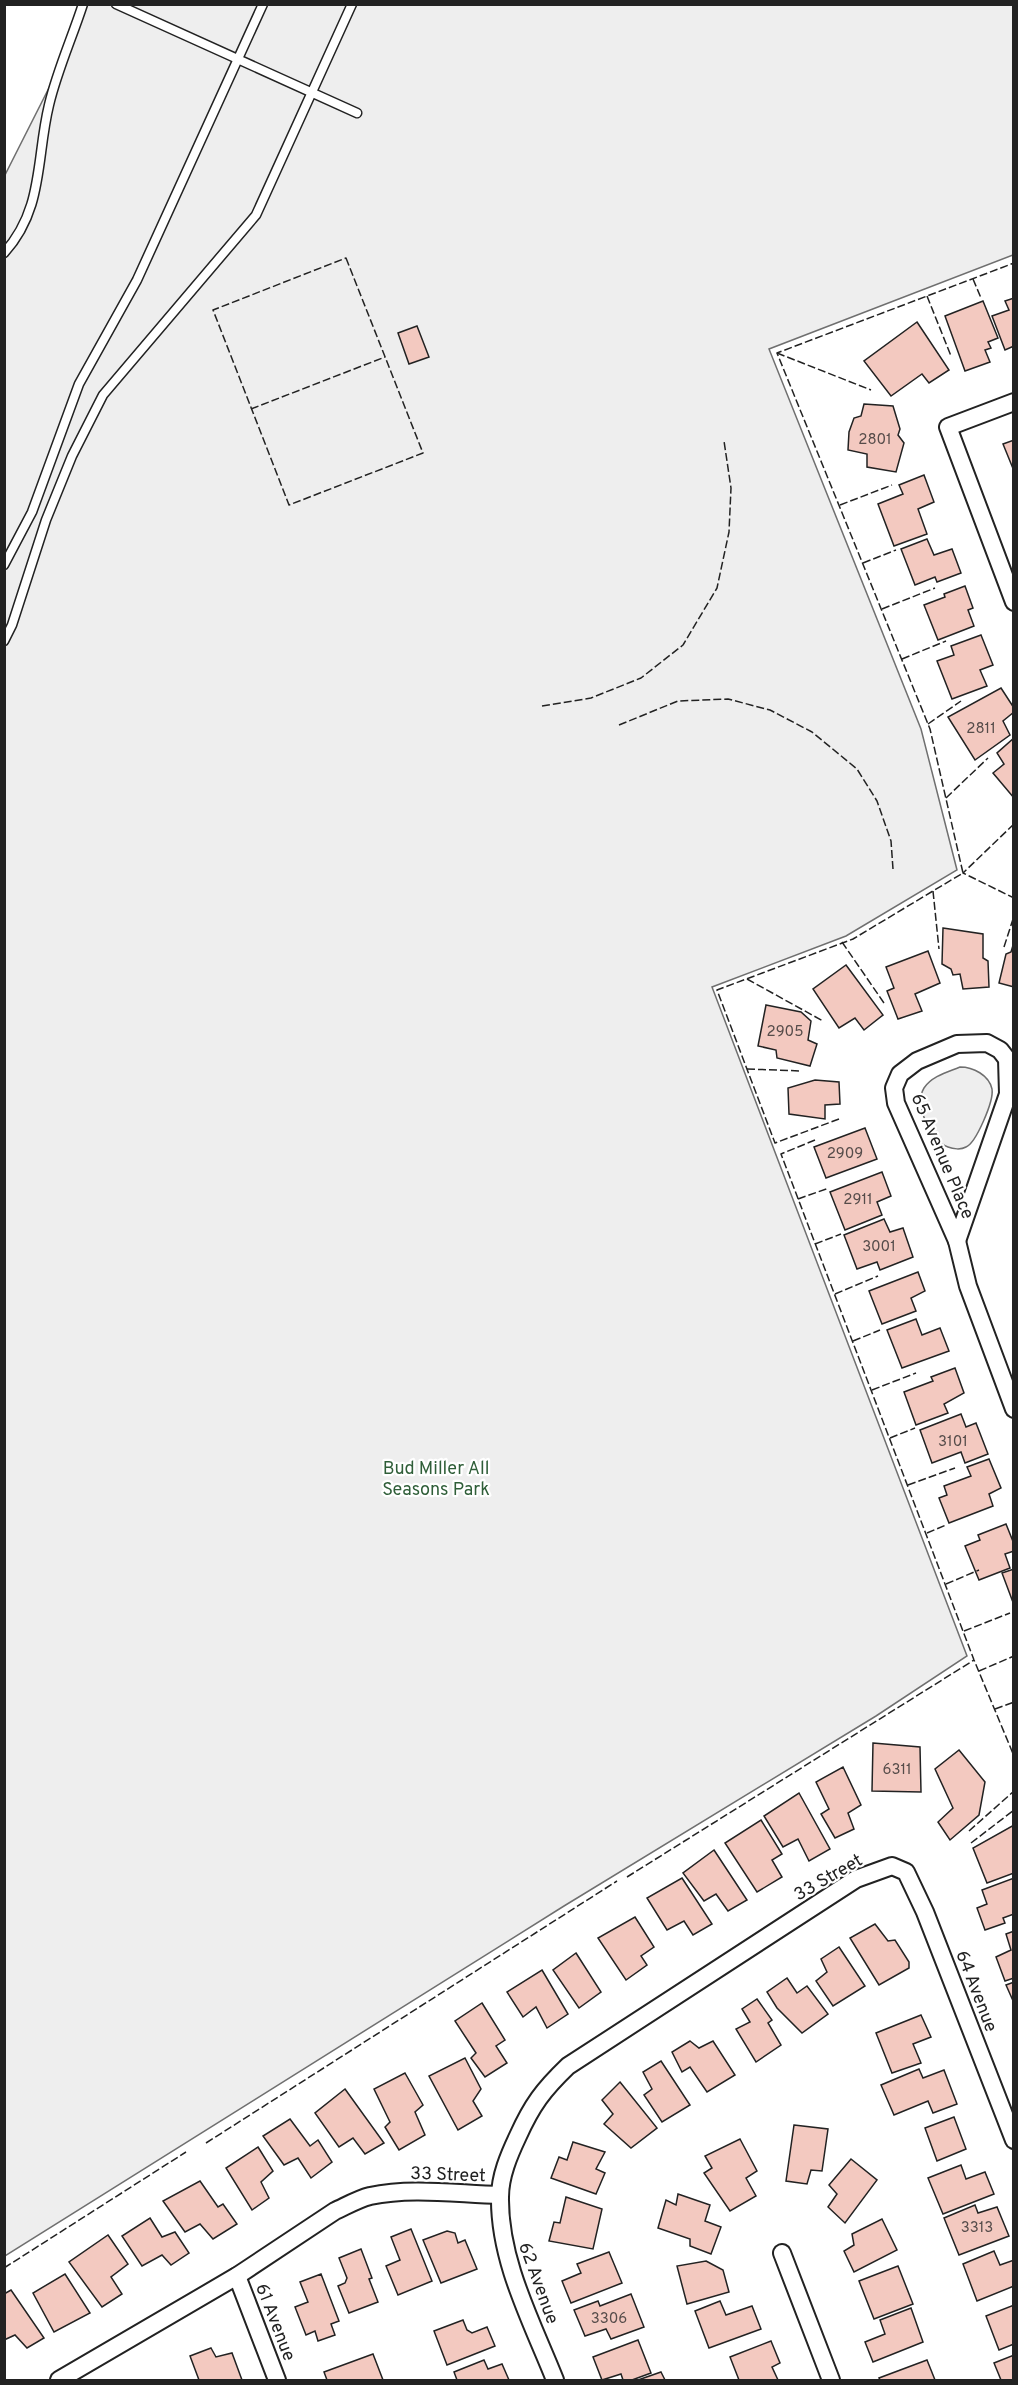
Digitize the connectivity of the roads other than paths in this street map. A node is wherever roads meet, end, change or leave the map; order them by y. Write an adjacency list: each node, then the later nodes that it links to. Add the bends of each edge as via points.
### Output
1 (83, 4): 8 (lane, via 49,106 31,207 18,238)
2 (116, 4): 5 (lane)
3 (263, 4): 5 (lane)
4 (352, 4): 6 (lane)
5 (239, 60): 6 (lane); 10 (lane, via 137,280 79,384 32,512)
6 (313, 93): 7 (lane); 12 (lane, via 256,215 104,395 72,456)
7 (357, 112)
8 (4, 253)
9 (1014, 402): 11 (street, via 948,427)
10 (4, 565)
11 (1014, 602)
12 (4, 640)
13 (957, 1241): 13 (street, 65 Avenue Place, via 1008,1094 1007,1059 987,1043 957,1044 917,1061 900,1074 894,1088 896,1103); 14 (street, 65 Avenue Place, via 968,1286)
14 (1014, 1409)
15 (892, 1866): 16 (street, 64 Avenue, via 906,1872 916,1889); 17 (street, 33 Street, via 856,1879 568,2066 544,2089 527,2117 507,2159)
16 (1014, 2140)
17 (500, 2195): 19 (street, 33 Street, via 408,2191 368,2197 336,2211); 22 (street, 62 Avenue, via 502,2235 511,2269)
18 (782, 2253): 23 (street)
19 (237, 2277): 20 (street, 33 Street); 21 (street, 61 Avenue)
20 (59, 2380)
21 (277, 2380)
22 (555, 2380)
23 (831, 2380)

